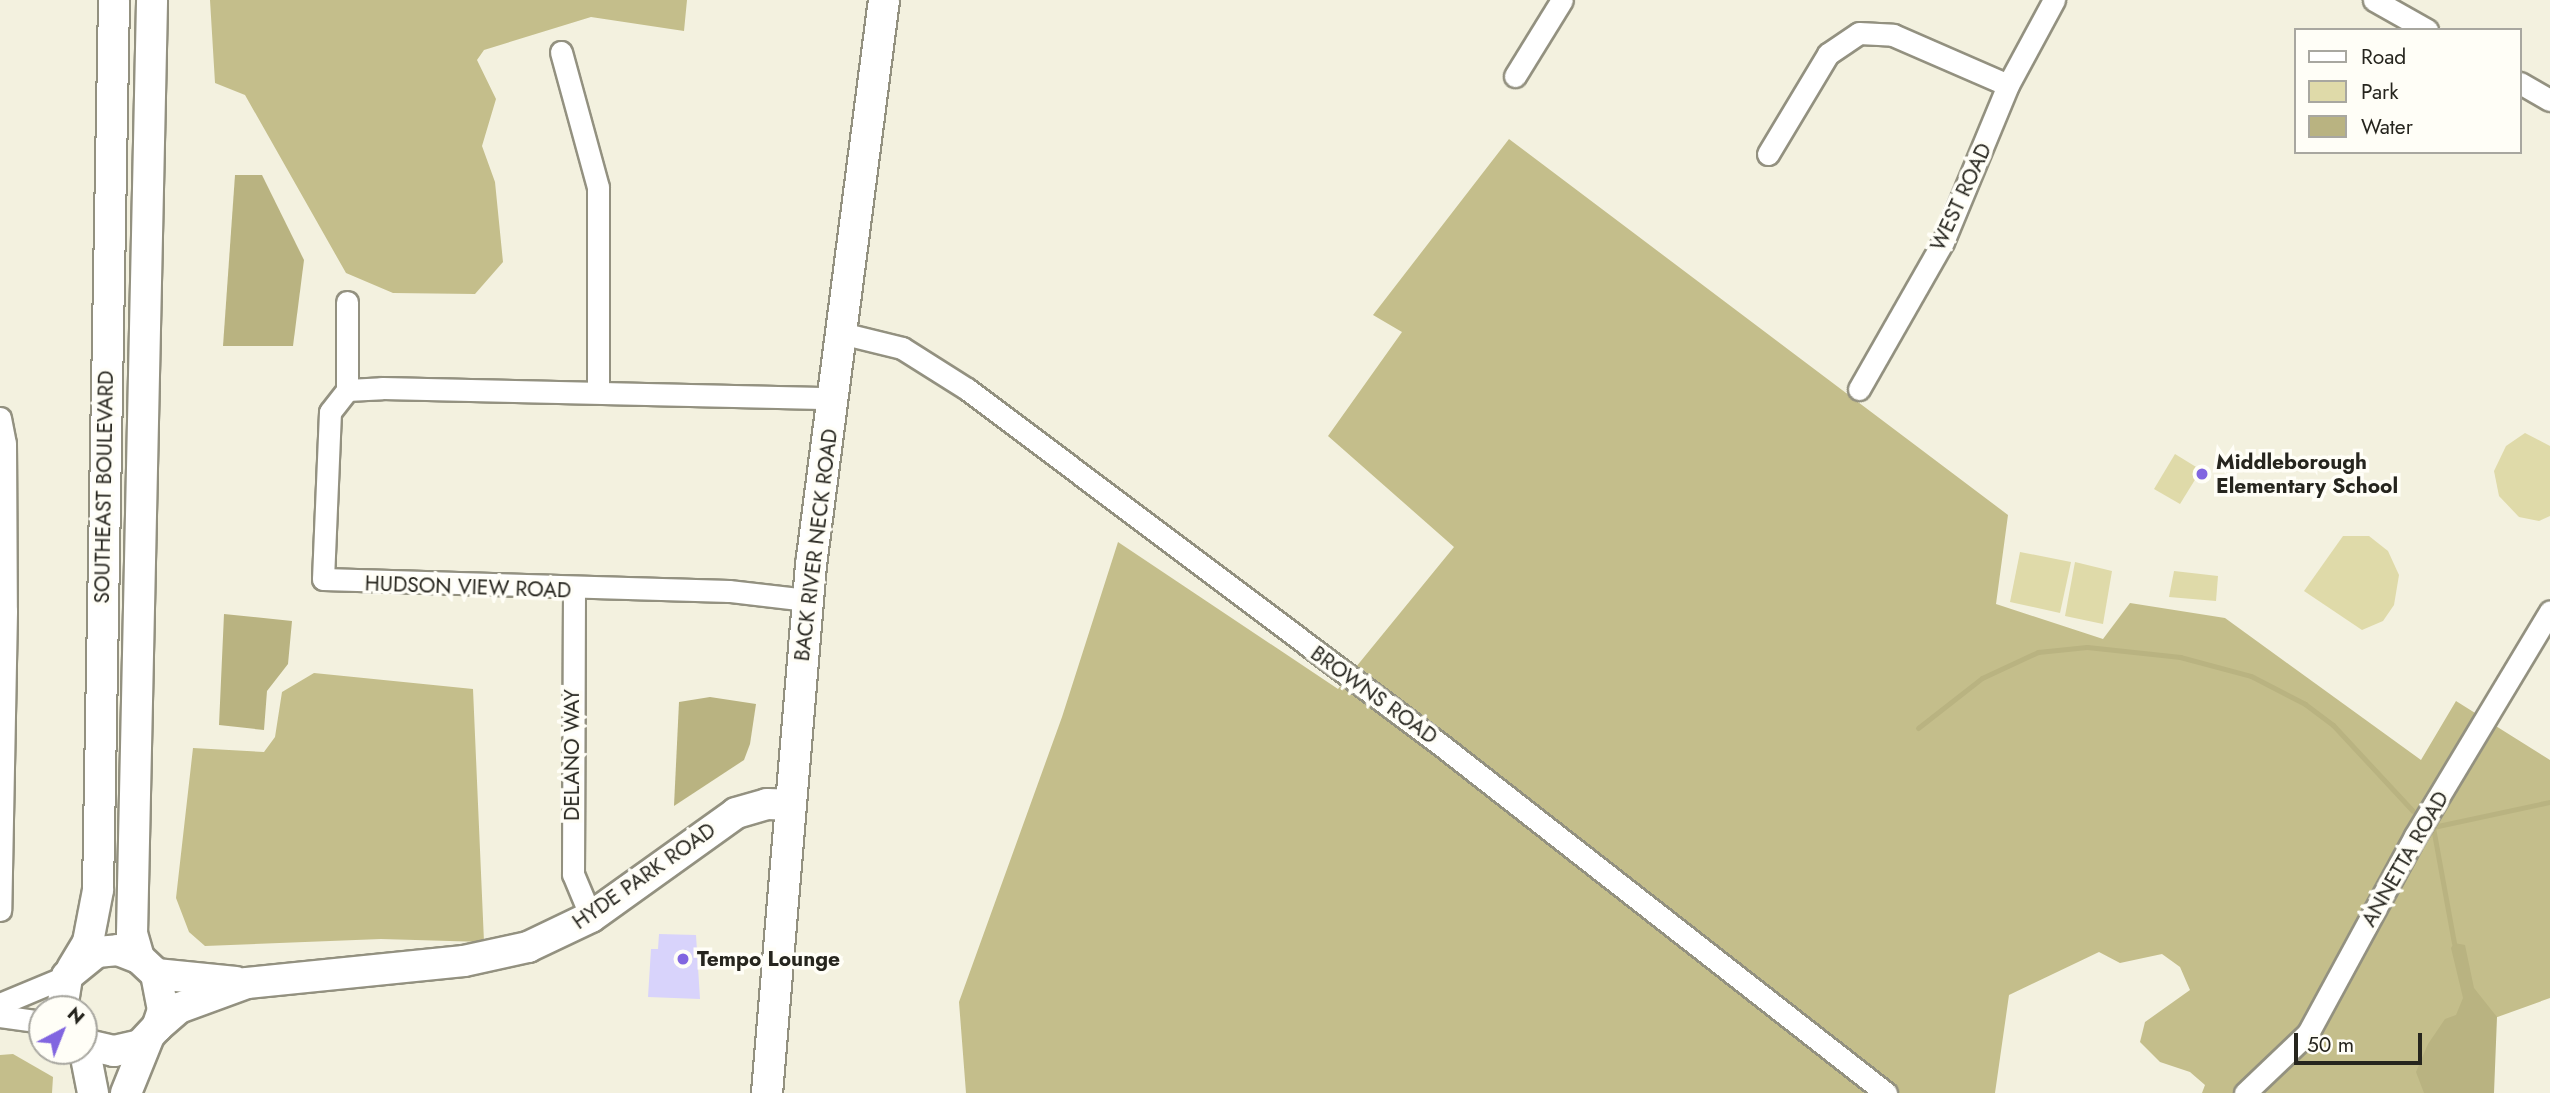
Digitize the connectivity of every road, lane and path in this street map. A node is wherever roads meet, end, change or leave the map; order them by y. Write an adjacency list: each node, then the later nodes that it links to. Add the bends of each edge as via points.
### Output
1 (114, 0): 28 (main road, SOUTHEAST BOULEVARD, via 98,890 88,942)
2 (152, 0): 27 (main road, SOUTHEAST BOULEVARD, via 132,934)
3 (884, 0): 15 (main road, BACK RIVER NECK ROAD)
4 (1562, 0): 9 (street)
5 (2054, 0): 11 (street, WEST ROAD)
6 (2374, 0): 7 (street)
7 (2423, 28)
8 (561, 52): 18 (street, via 598,187)
9 (1515, 76)
10 (2522, 84): 12 (street)
11 (2008, 85): 13 (street, via 1893,35 1859,33 1828,54); 16 (street, WEST ROAD, via 1961,204)
12 (2550, 100)
13 (1768, 154)
14 (346, 302): 17 (street)
15 (841, 333): 19 (main road, BACK RIVER NECK ROAD); 40 (street, BROWNS ROAD, via 902,348 967,389 1441,745)
16 (1859, 389)
17 (347, 390): 18 (street); 21 (street, HUDSON VIEW ROAD, via 330,412 323,579)
18 (598, 392): 19 (street)
19 (834, 398): 22 (main road, BACK RIVER NECK ROAD)
20 (0, 418): 25 (street, via 5,443 6,597)
21 (574, 590): 22 (street, HUDSON VIEW ROAD, via 729,592); 26 (street, DELANO WAY, via 573,874)
22 (807, 600): 24 (main road, BACK RIVER NECK ROAD)
23 (2550, 611): 41 (street, ANNETTA ROAD, via 2415,836 2308,1033)
24 (791, 805): 26 (main road, HYDE PARK ROAD, via 767,804 736,813); 39 (main road, BACK RIVER NECK ROAD)
25 (0, 910)
26 (591, 917): 29 (main road, HYDE PARK ROAD, via 503,955)
27 (147, 966): 28 (main road, HYDE PARK ROAD, via 118,950 96,952); 29 (main road, HYDE PARK ROAD); 34 (main road, SOUTHEAST BOULEVARD, via 163,996)
28 (69, 972): 30 (main road, SOUTHEAST BOULEVARD); 31 (street)
29 (247, 983): 34 (main road, HYDE PARK ROAD, via 179,1008)
30 (64, 995)
31 (0, 1004)
32 (0, 1016): 33 (street)
33 (28, 1020)
34 (153, 1032): 35 (main road, HYDE PARK ROAD, via 130,1050); 38 (main road)
35 (98, 1047)
36 (88, 1065): 37 (main road)
37 (93, 1093)
38 (126, 1093)
39 (767, 1093)
40 (1886, 1093)
41 (2245, 1093)

